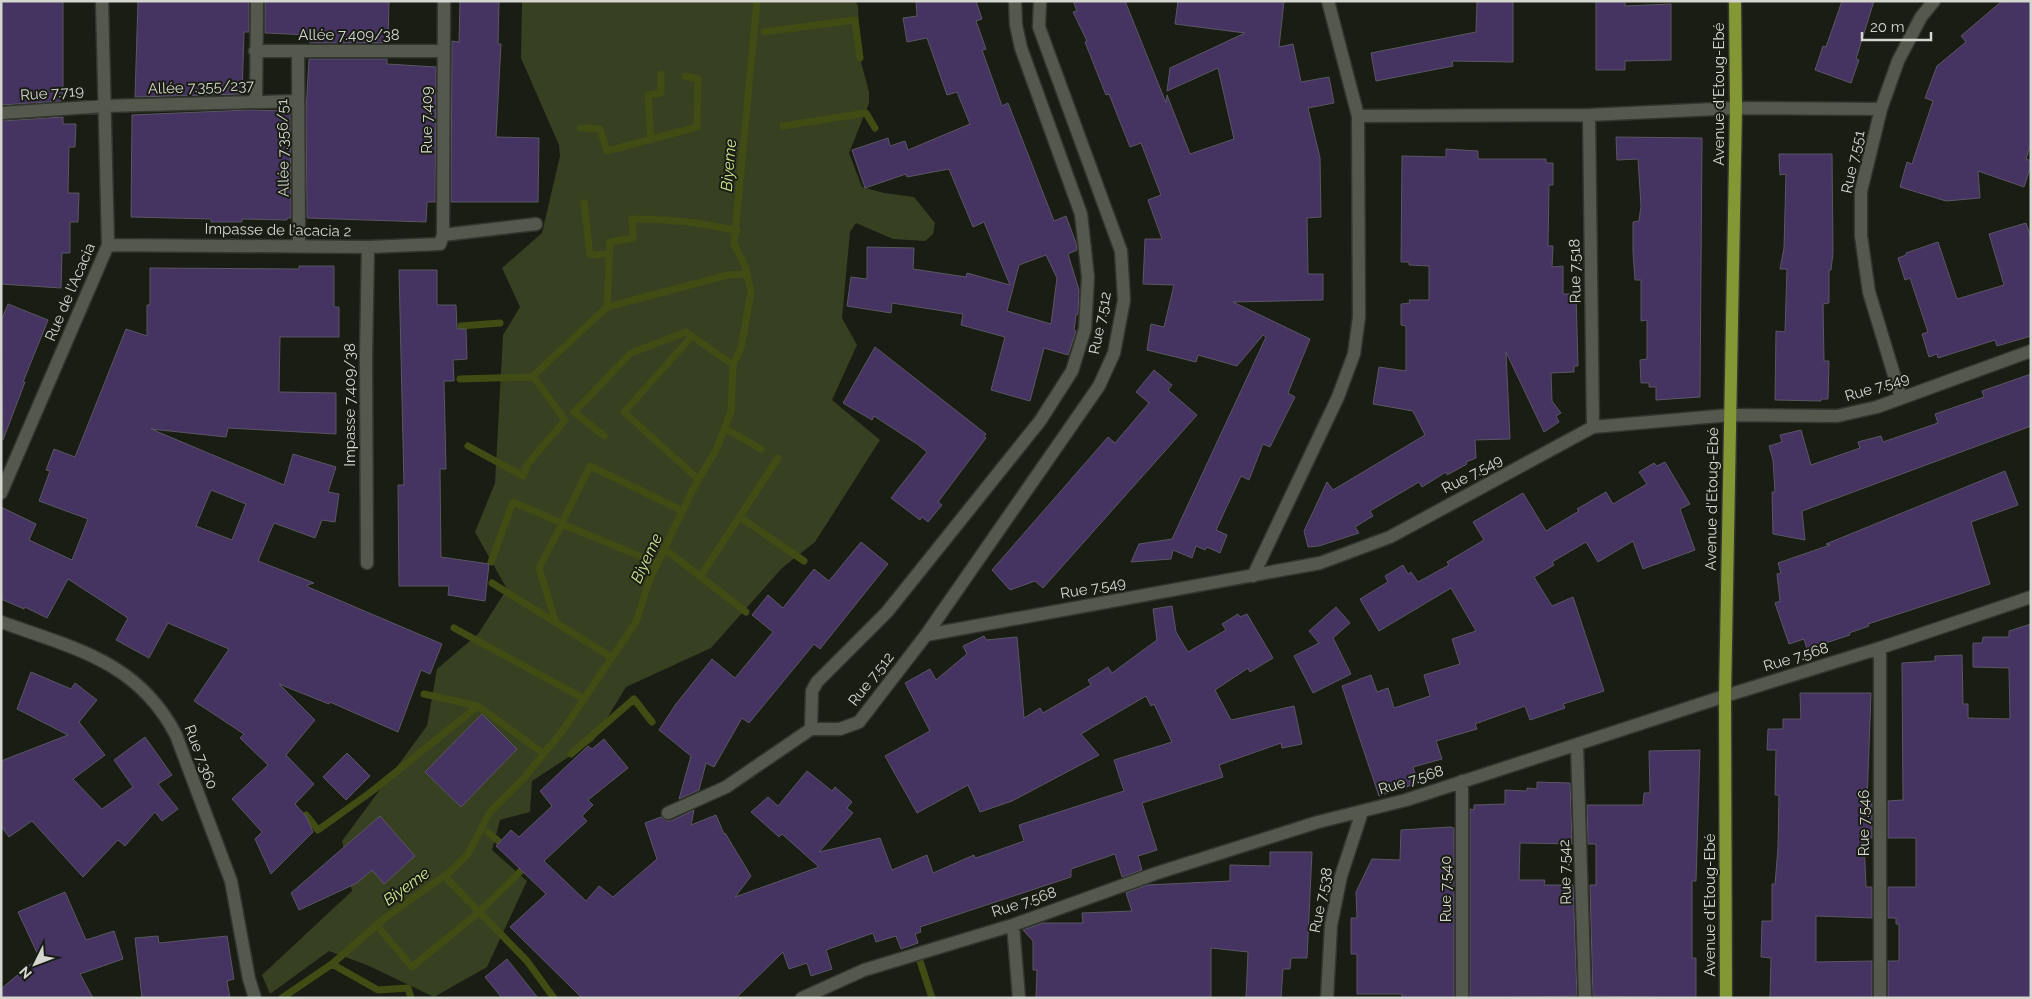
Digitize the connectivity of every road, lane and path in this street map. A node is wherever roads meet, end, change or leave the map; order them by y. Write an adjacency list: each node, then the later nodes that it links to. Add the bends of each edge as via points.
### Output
1 (102, 1): 14 (street, Rue de l'Acacia)
2 (257, 1): 10 (street)
3 (444, 1): 11 (street, Rue 7.409)
4 (1015, 1): 38 (street, Rue 7.512, via 1021,48 1081,214 1088,277 1085,328 1072,371 1040,421 887,612 817,682 812,691)
5 (1040, 1): 35 (street, Rue 7.512, via 1039,27 1121,251 1124,300 1114,353 1099,386)
6 (1328, 1): 19 (street)
7 (1735, 1): 15 (main road, Avenue d'Etoug-Ebé)
8 (1934, 1): 16 (street, Rue 7.551, via 1921,17 1898,61)
9 (298, 50): 10 (street, Allée 7.409/38); 11 (street, Allée 7.409/38); 12 (street, Allée 7.356/51)
10 (255, 51): 13 (street)
11 (443, 51): 21 (street, Rue 7.409)
12 (298, 101): 13 (street, Allée 7.355/237); 23 (street, Allée 7.356/51)
13 (256, 102): 14 (street, Allée 7.355/237)
14 (104, 106): 17 (street, Rue 7.719); 22 (street, Rue de l'Acacia)
15 (1736, 108): 16 (street); 18 (street); 27 (main road, Avenue d'Etoug-Ebé)
16 (1881, 109): 26 (street, Rue 7.551, via 1861,191 1862,236 1869,292)
17 (1, 113)
18 (1589, 115): 19 (street); 28 (street, Rue 7.518)
19 (1358, 116): 32 (street, via 1359,317 1354,354 1338,397)
20 (536, 224): 21 (street, Impasse de l'acacia 2)
21 (443, 237): 24 (street, Impasse de l'acacia 2, via 435,245)
22 (108, 245): 23 (street, Impasse de l'acacia 2); 29 (street, Rue de l'Acacia)
23 (299, 246): 24 (street, Impasse de l'acacia 2)
24 (368, 247): 31 (street, Impasse 7.409/38)
25 (2031, 350): 26 (street, Rue 7.549)
26 (1901, 398): 27 (street, Rue 7.549, via 1837,416)
27 (1730, 416): 28 (street, Rue 7.549); 37 (main road, Avenue d'Etoug-Ebé)
28 (1593, 427): 32 (street, Rue 7.549, via 1390,537 1320,562)
29 (4, 479): 30 (street, Rue de l'Acacia)
30 (1, 493)
31 (368, 563)
32 (1253, 576): 35 (street, Rue 7.549)
33 (2031, 597): 36 (street, Rue 7.568)
34 (1, 622): 44 (street, Rue 7.360, via 101,659 133,679 167,717 231,881)
35 (926, 635): 38 (street, Rue 7.512, via 859,722 840,729)
36 (1880, 648): 37 (street, Rue 7.568); 51 (street, Rue 7.546)
37 (1725, 696): 39 (street, Rue 7.568); 50 (main road, Avenue d'Etoug-Ebé)
38 (811, 729): 42 (street, via 726,787)
39 (1577, 746): 40 (street, Rue 7.568); 49 (street, Rue 7.542)
40 (1462, 781): 41 (street, Rue 7.568); 48 (street, Rue 7.540)
41 (1362, 812): 43 (street, Rue 7.568, via 1318,822 1157,873); 47 (street, Rue 7.538, via 1341,876 1331,925)
42 (668, 813)
43 (1013, 924): 45 (street, Rue 7.568, via 864,970); 46 (street)
44 (255, 998)
45 (802, 998)
46 (1019, 998)
47 (1327, 998)
48 (1462, 998)
49 (1585, 998)
50 (1726, 998)
51 (1880, 998)

